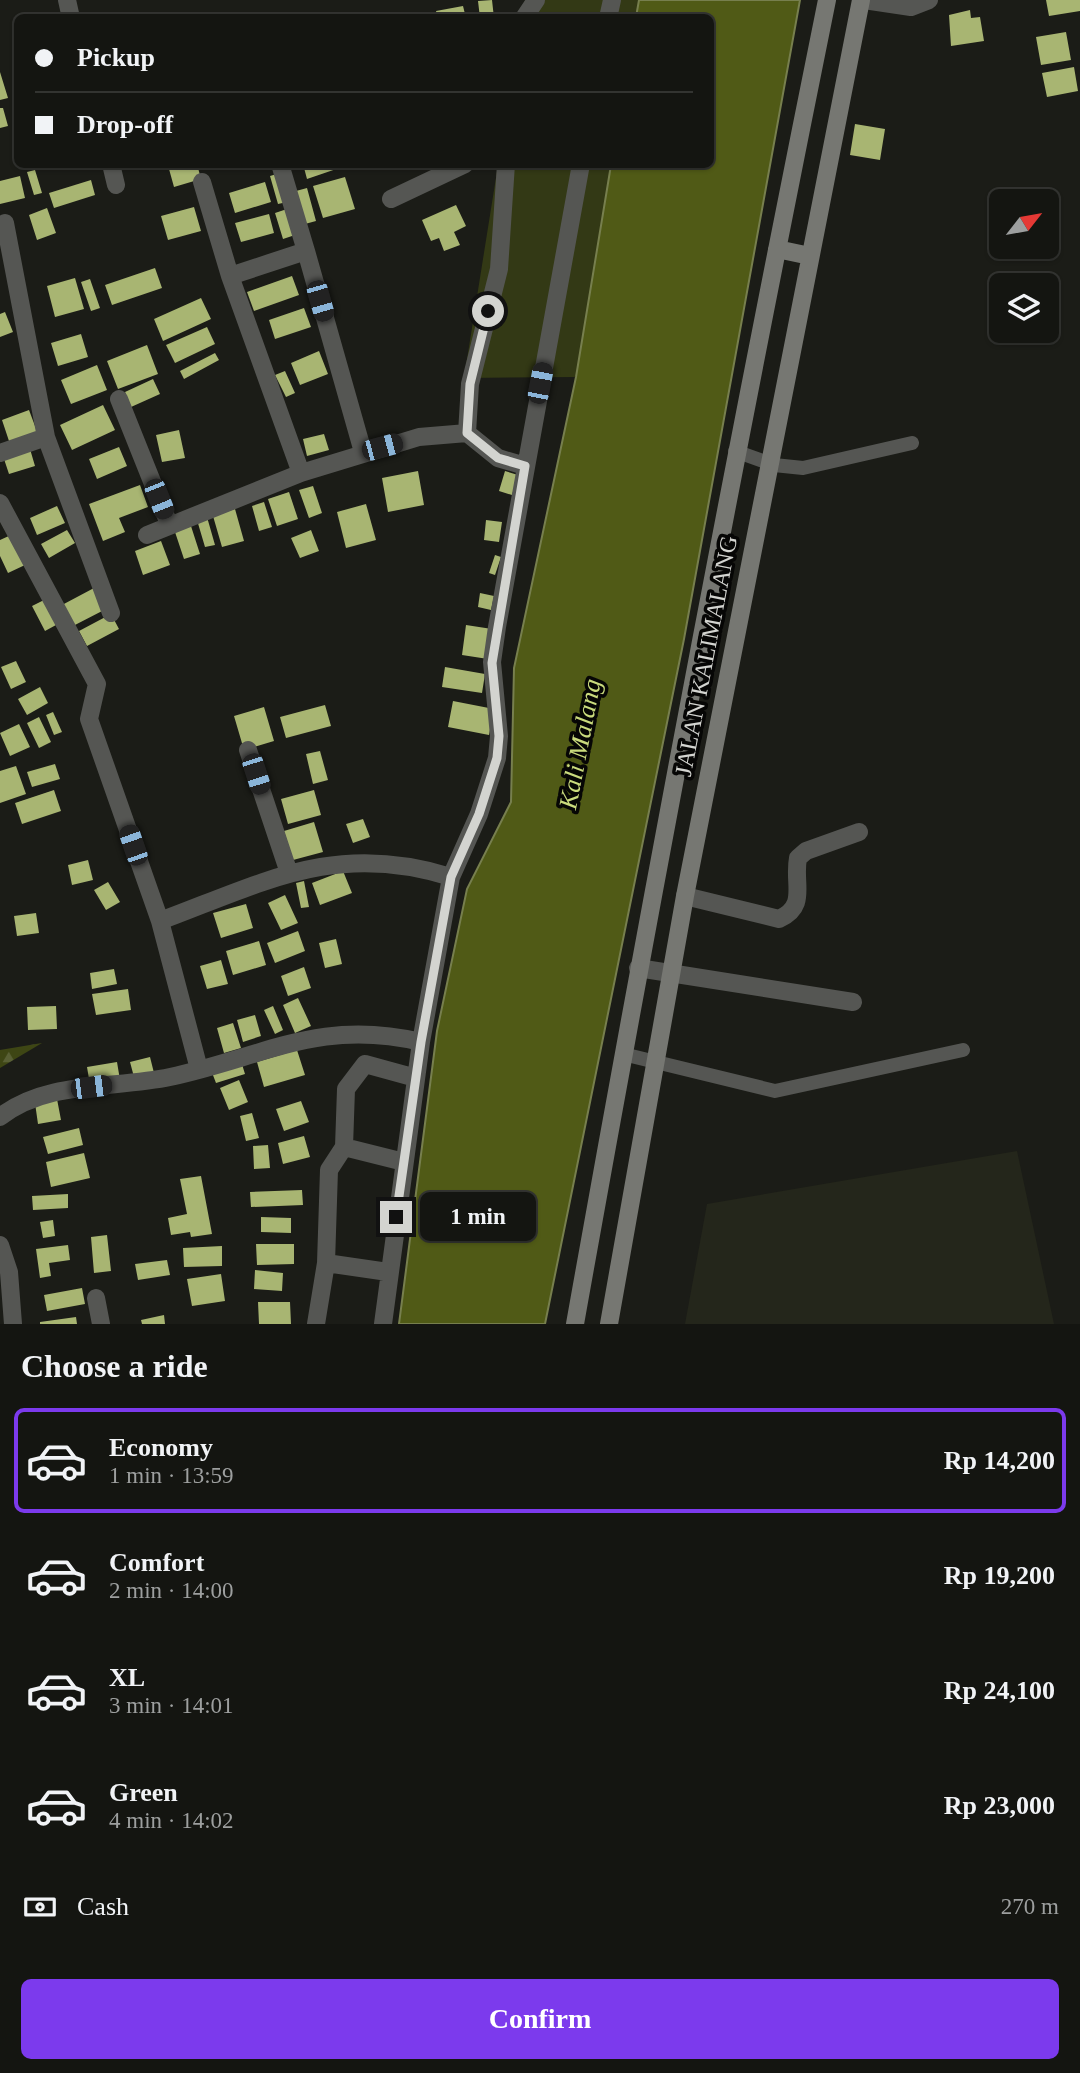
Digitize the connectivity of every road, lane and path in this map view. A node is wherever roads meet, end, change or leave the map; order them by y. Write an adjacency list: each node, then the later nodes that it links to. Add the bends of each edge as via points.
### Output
1 (827, 0): 13 (main road, JALAN KALIMALANG)
2 (862, 0): 3 (street, via 911,7); 15 (main road, JALAN KALIMALANG)
3 (929, 0)
4 (112, 168): 10 (street)
5 (281, 168): 14 (street)
6 (457, 168): 11 (street)
7 (506, 168): 18 (street, via 499,269 470,384)
8 (580, 168): 25 (street)
9 (202, 182): 16 (street)
10 (116, 185)
11 (391, 199)
12 (5, 223): 19 (street)
13 (777, 249): 15 (main road); 21 (main road, JALAN KALIMALANG)
14 (306, 251): 16 (street); 22 (street)
15 (810, 256): 24 (main road, JALAN KALIMALANG)
16 (230, 276): 26 (street)
17 (119, 399): 28 (street)
18 (467, 433): 22 (street, via 419,437); 25 (street, via 498,458)
19 (46, 437): 23 (street); 30 (street)
20 (912, 443): 24 (lane, via 803,468)
21 (736, 451): 24 (lane); 37 (main road, JALAN KALIMALANG)
22 (363, 452): 26 (street)
23 (0, 453)
24 (768, 462): 35 (main road, JALAN KALIMALANG)
25 (525, 466): 34 (street, via 492,663 497,758)
26 (301, 473): 28 (street)
27 (0, 503): 36 (street, via 97,684 89,719)
28 (169, 524): 29 (street)
29 (147, 535)
30 (111, 613)
31 (248, 750): 33 (street)
32 (859, 832): 35 (street, via 798,858 797,906 779,919)
33 (289, 873): 34 (street, via 371,861 406,864); 36 (street)
34 (451, 877): 41 (street)
35 (685, 896): 38 (main road, JALAN KALIMALANG)
36 (160, 921): 46 (street)
37 (638, 968): 38 (street); 43 (main road, JALAN KALIMALANG)
38 (674, 973): 39 (street); 44 (main road, JALAN KALIMALANG)
39 (853, 1002)
40 (385, 1034): 41 (street); 45 (street); 46 (street, via 306,1038)
41 (421, 1042): 47 (street)
42 (963, 1050): 44 (lane, via 775,1091)
43 (623, 1054): 44 (lane); 59 (main road, JALAN KALIMALANG)
44 (656, 1062): 60 (main road, JALAN KALIMALANG)
45 (365, 1064): 47 (street); 49 (street, via 346,1090)
46 (199, 1069): 48 (street, via 65,1090 18,1102)
47 (415, 1078): 50 (street)
48 (0, 1116)
49 (344, 1147): 50 (street); 52 (street, via 329,1170)
50 (404, 1162): 53 (street)
51 (0, 1245): 55 (street, via 9,1272)
52 (326, 1263): 53 (street); 57 (street)
53 (388, 1272): 58 (street)
54 (96, 1298): 56 (street)
55 (13, 1324)
56 (101, 1324)
57 (316, 1324)
58 (383, 1324)
59 (575, 1324)
60 (609, 1324)

